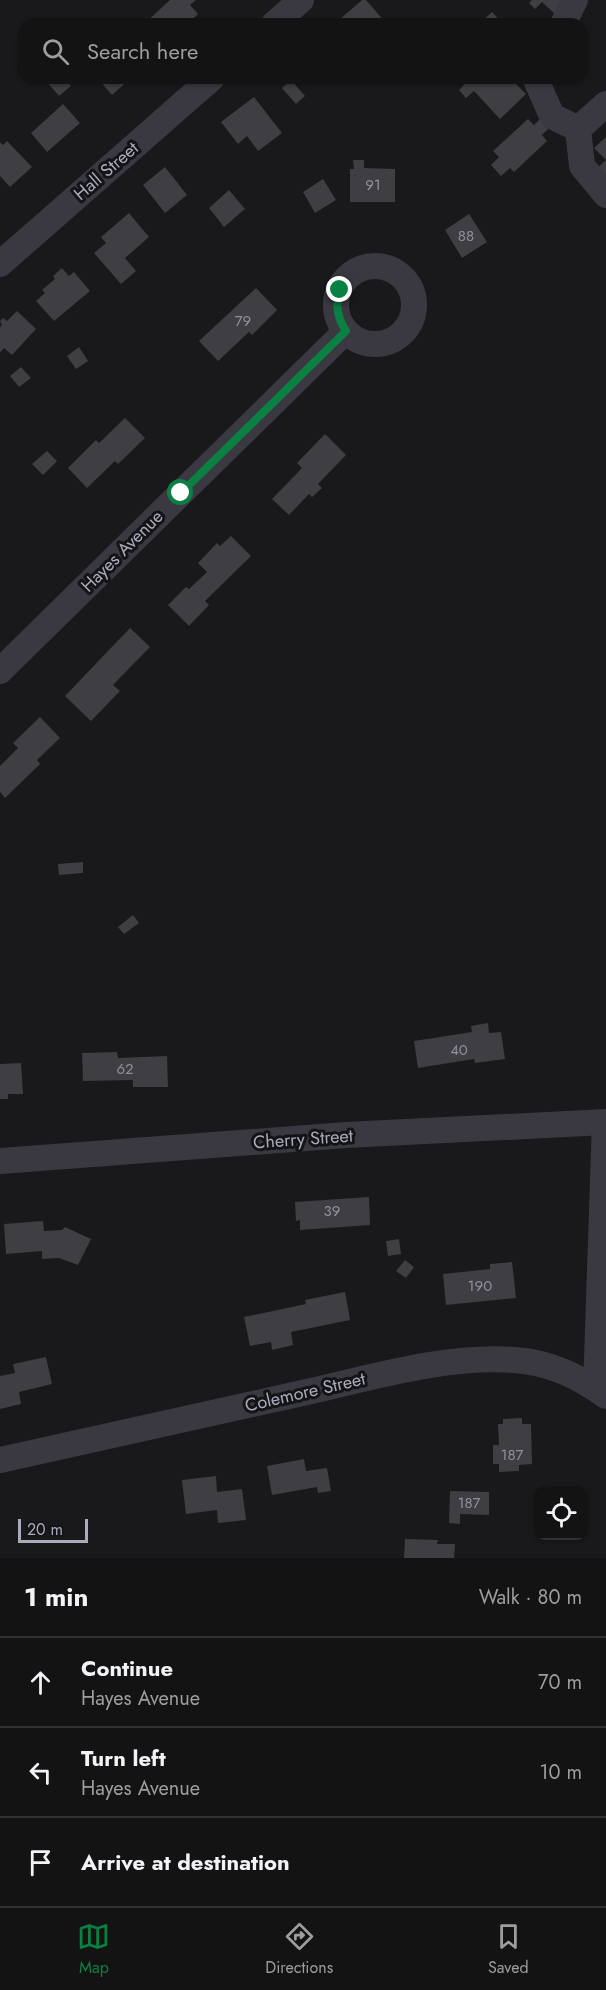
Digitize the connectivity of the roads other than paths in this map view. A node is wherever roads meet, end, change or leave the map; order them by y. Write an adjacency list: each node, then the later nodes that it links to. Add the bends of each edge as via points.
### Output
1 (301, 0): 3 (street)
2 (575, 0): 4 (street)
3 (281, 18)
4 (566, 18)
5 (205, 84): 10 (street, Hall Street)
6 (538, 84): 8 (street, via 552,116)
7 (606, 104): 8 (street)
8 (578, 129): 9 (street, via 582,166)
9 (606, 195)
10 (0, 264)
11 (346, 331): 12 (street, Hayes Avenue)
12 (0, 671)
13 (606, 1122): 14 (street, Cherry Street, via 346,1135); 15 (street)
14 (0, 1161)
15 (601, 1393): 16 (street, Colemore Street, via 565,1371 541,1363 460,1362 375,1376)
16 (0, 1460)

